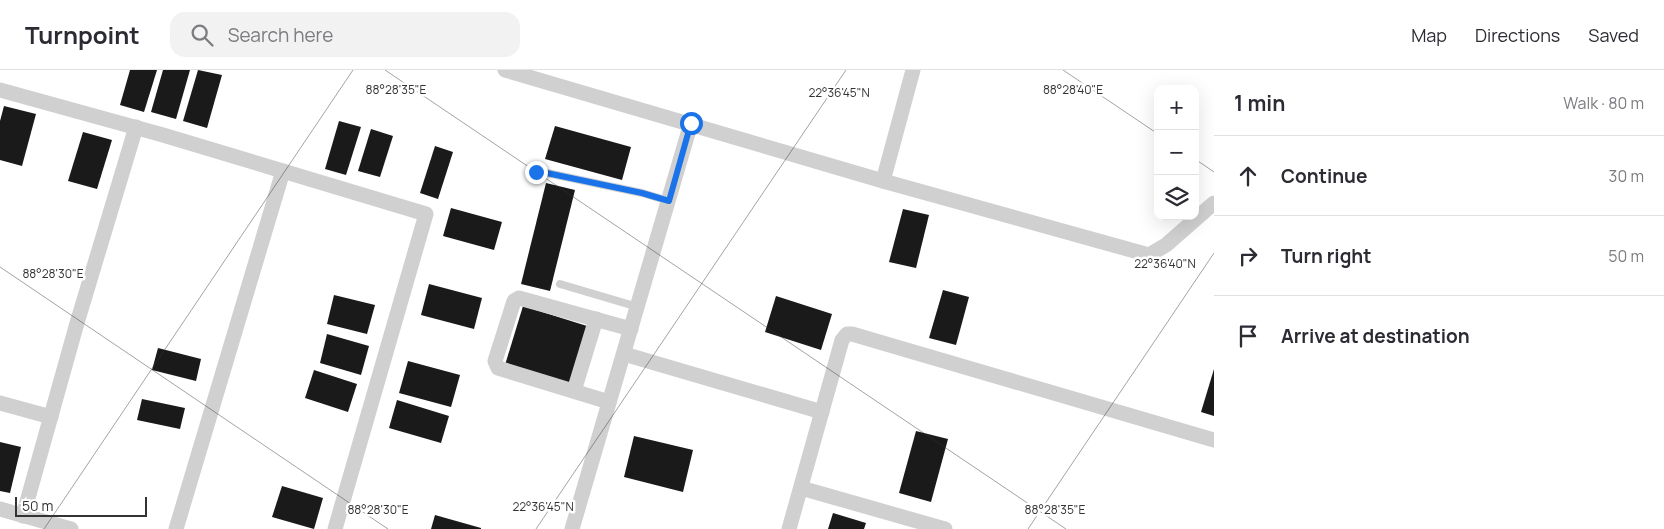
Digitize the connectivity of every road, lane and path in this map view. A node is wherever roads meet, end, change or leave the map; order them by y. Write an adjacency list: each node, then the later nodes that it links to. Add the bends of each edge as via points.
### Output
1 (505, 70): 4 (street)
2 (914, 70): 8 (street)
3 (0, 90): 5 (street)
4 (691, 123): 8 (street); 9 (street)
5 (136, 127): 6 (street); 20 (street)
6 (283, 171): 26 (street); 27 (street, via 426,214)
7 (536, 172): 9 (lane)
8 (883, 181): 10 (street, via 1149,254 1166,245)
9 (669, 201): 12 (street)
10 (1214, 203)
11 (560, 284): 12 (lane)
12 (638, 307): 14 (street)
13 (596, 319): 14 (street); 16 (street); 16 (street, via 523,298 516,299 495,361 498,368)
14 (631, 329): 15 (street)
15 (624, 354): 17 (street); 19 (street)
16 (574, 391): 17 (street)
17 (609, 402): 28 (street)
18 (0, 403): 20 (street)
19 (822, 412): 21 (street, via 842,340 847,334 852,334); 22 (street)
20 (51, 417): 24 (street)
21 (1214, 440)
22 (801, 488): 29 (street); 30 (street)
23 (0, 510): 24 (street)
24 (24, 516): 25 (street)
25 (71, 529)
26 (176, 529)
27 (335, 529)
28 (572, 529)
29 (789, 529)
30 (945, 529)

